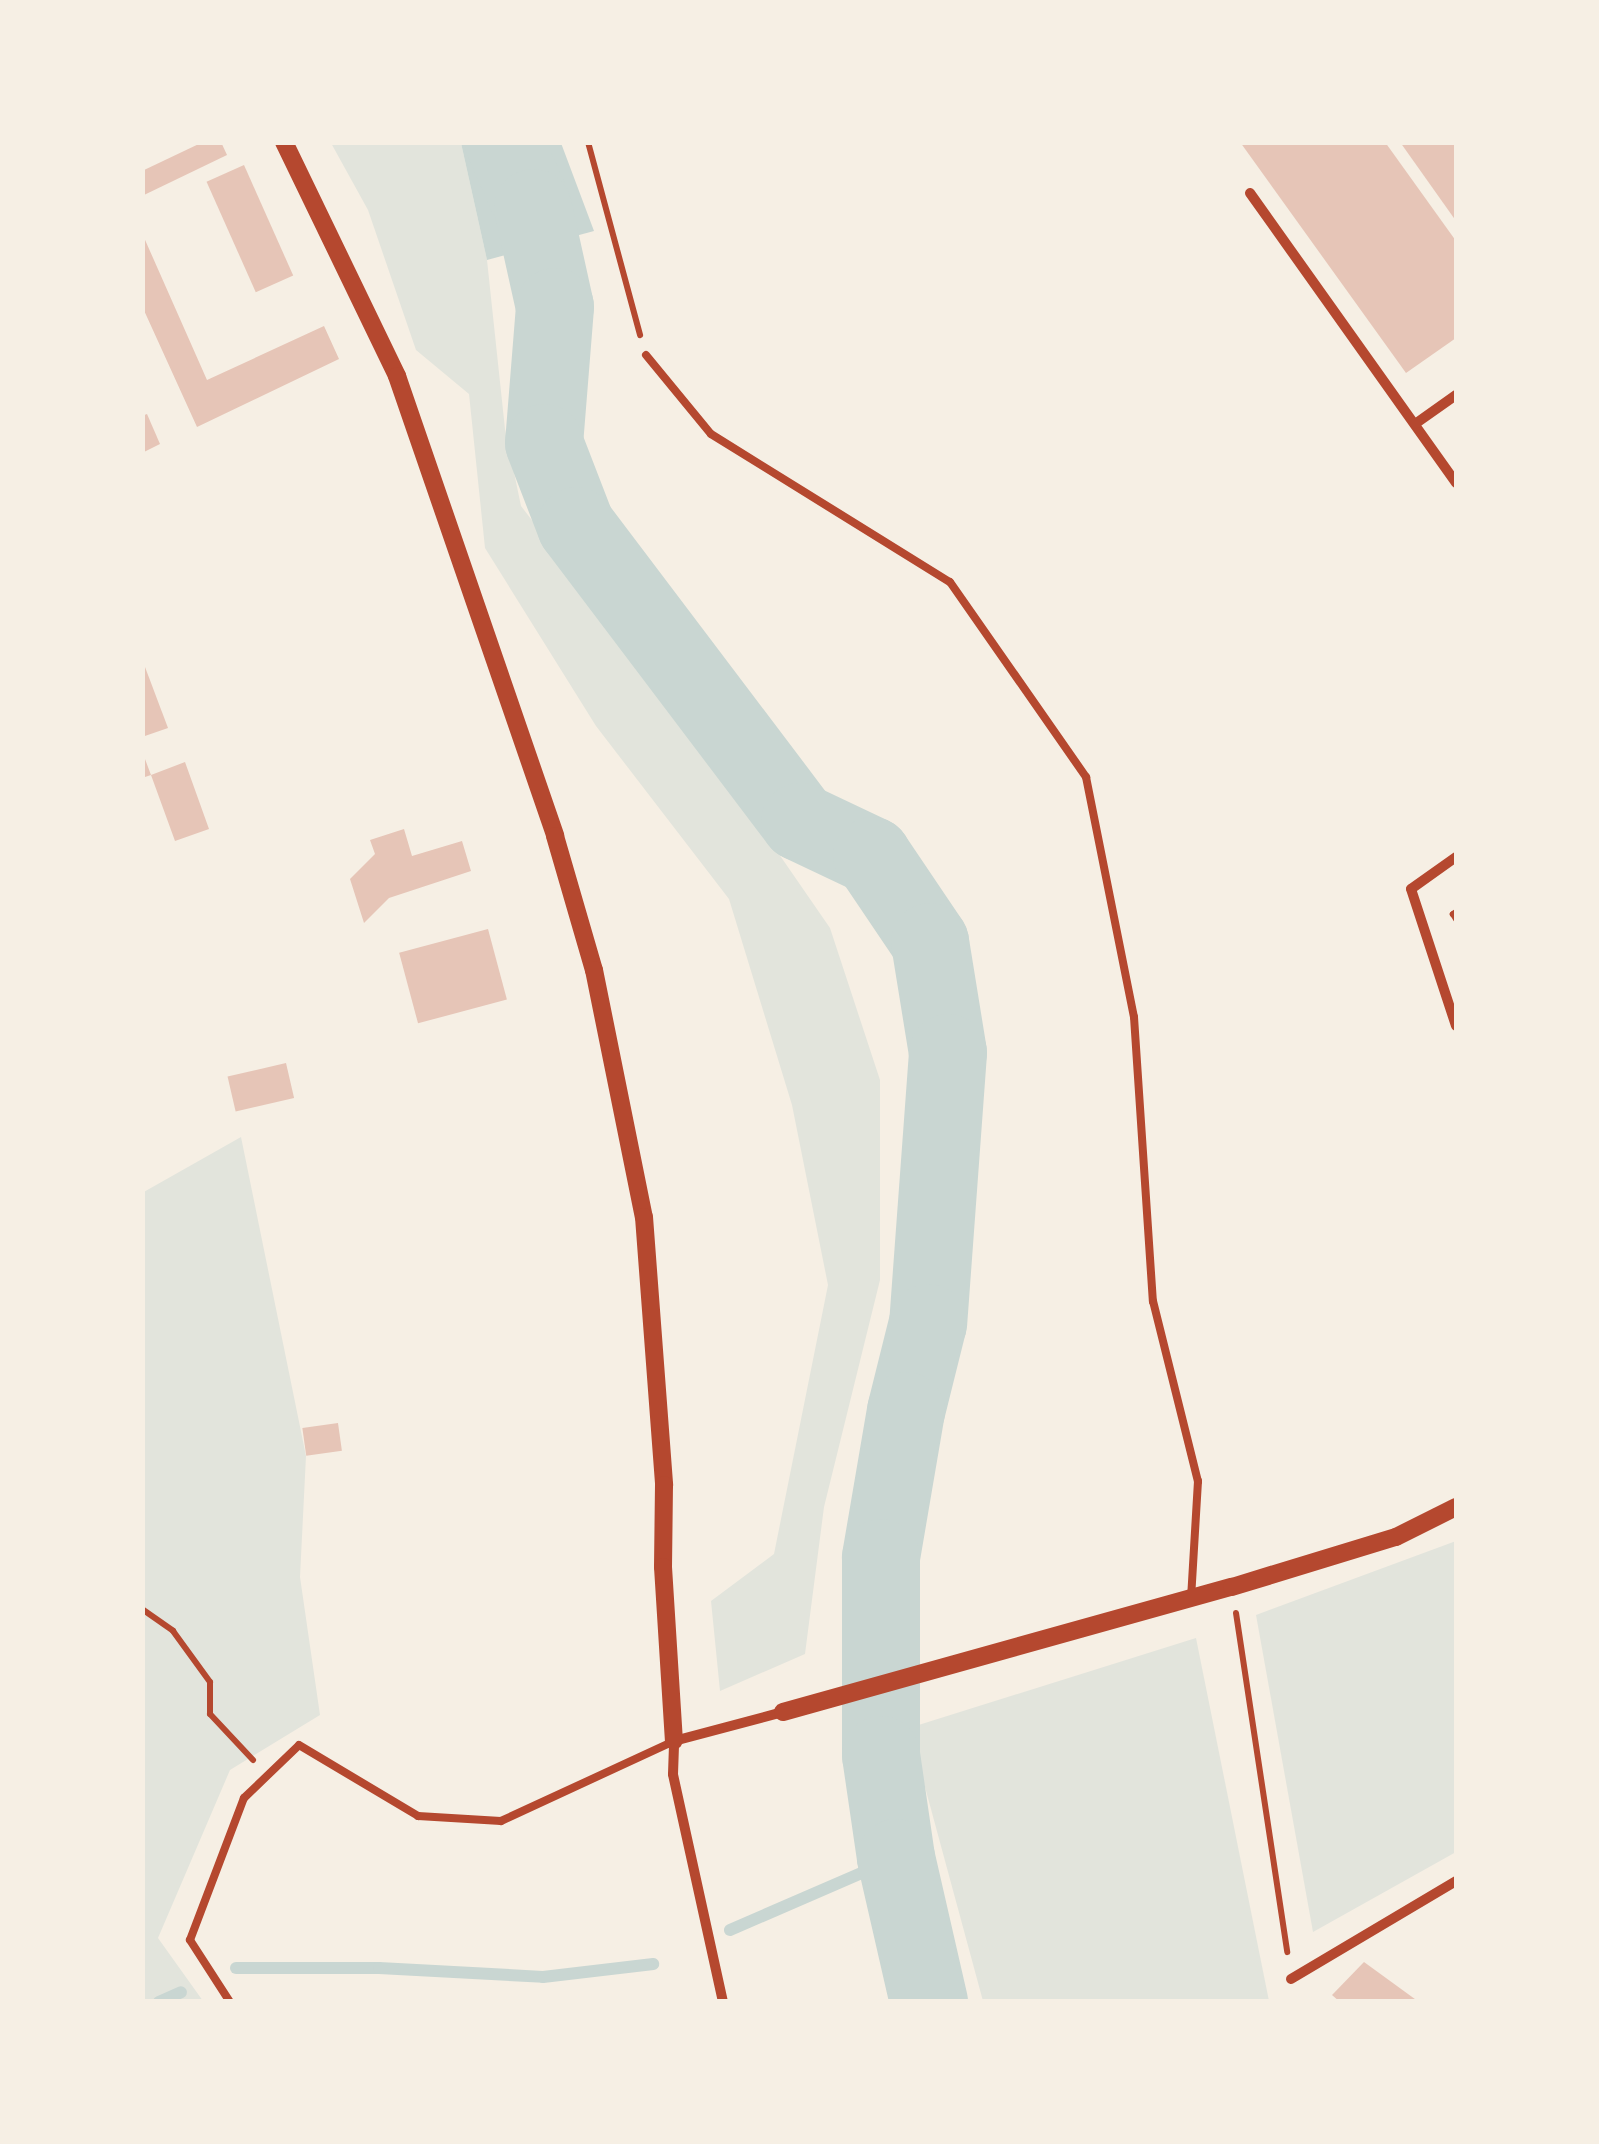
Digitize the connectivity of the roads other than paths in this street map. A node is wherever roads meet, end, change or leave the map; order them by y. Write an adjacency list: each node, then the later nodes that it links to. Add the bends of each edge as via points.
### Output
1 (284, 142): 12 (street, via 397,376 555,836 594,970 644,1217)
2 (1250, 192): 5 (street)
3 (646, 355): 10 (lane, via 711,434 950,582 1086,776 1134,1017 1153,1301 1198,1481)
4 (1456, 395): 5 (street)
5 (1414, 424): 6 (street)
6 (1456, 483)
7 (1456, 857): 8 (street, via 1410,889)
8 (1456, 1026)
9 (1456, 1507): 10 (street, via 1396,1537)
10 (1192, 1598): 11 (street)
11 (783, 1712): 12 (street)
12 (674, 1741): 15 (lane, via 501,1821 418,1816 298,1745 244,1798 190,1940); 16 (street, via 673,1774)
13 (1456, 1882): 14 (street)
14 (1291, 1979)
15 (230, 2002)
16 (723, 2002)

